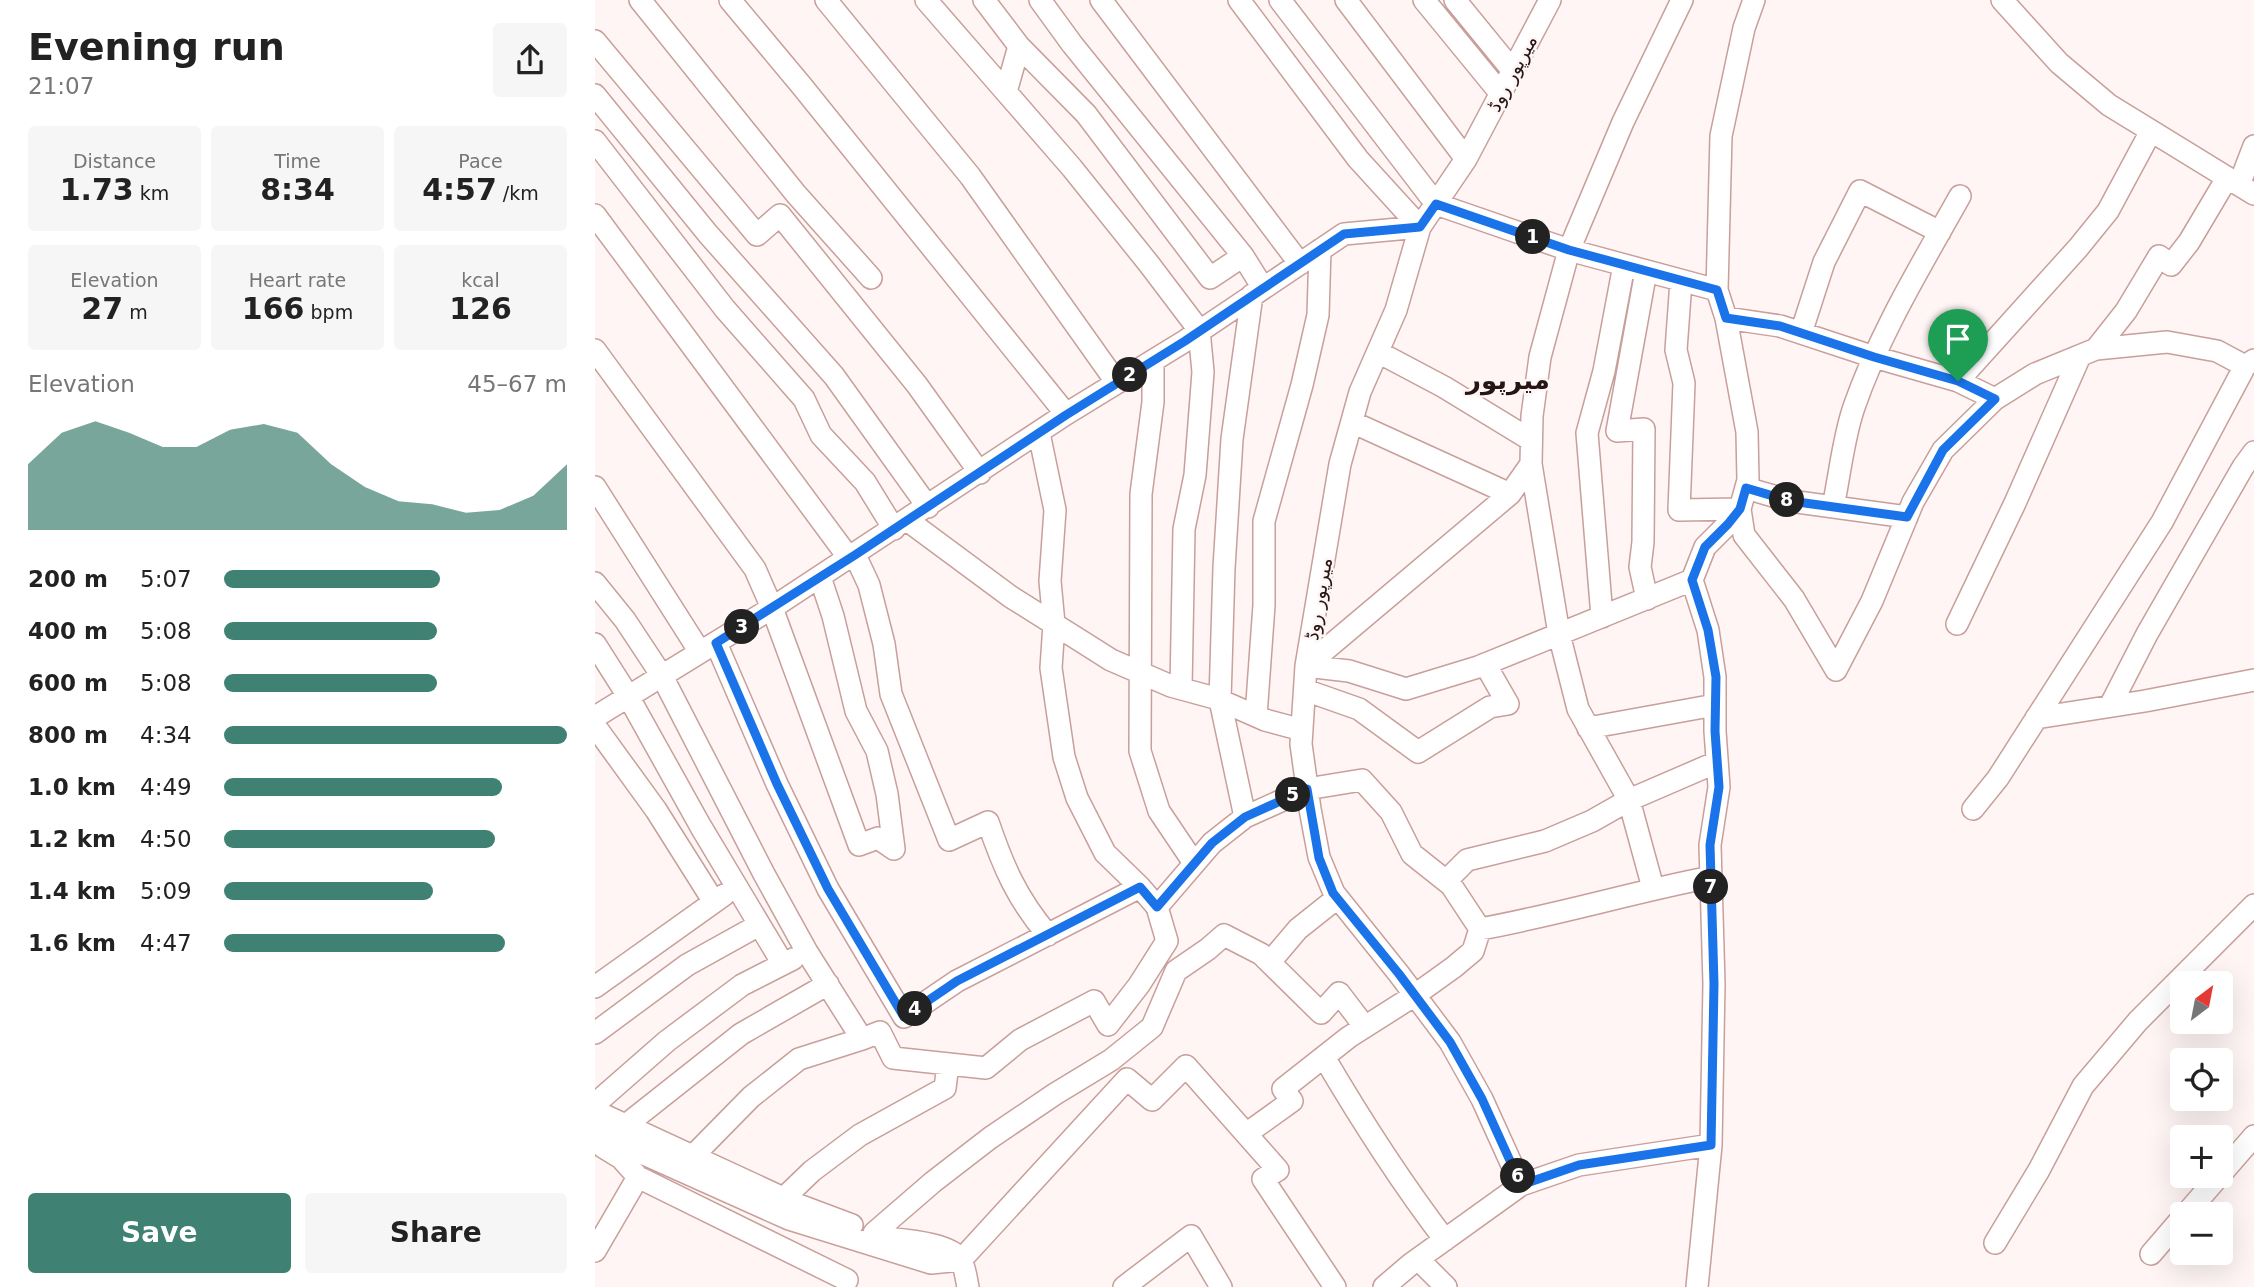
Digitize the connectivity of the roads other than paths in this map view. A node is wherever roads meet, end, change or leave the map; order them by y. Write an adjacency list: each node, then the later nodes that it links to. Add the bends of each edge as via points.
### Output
1 (640, 0): 39 (street, via 796,194)
2 (730, 0): 55 (street)
3 (826, 0): 53 (street, via 970,176)
4 (926, 0): 20 (street)
5 (983, 0): 18 (street)
6 (1040, 0): 35 (street)
7 (1101, 0): 36 (street)
8 (1240, 0): 31 (street, via 1358,159)
9 (1280, 0): 29 (street)
10 (1346, 0): 26 (street)
11 (1424, 0): 21 (street)
12 (1455, 0): 19 (street)
13 (1682, 0): 34 (street, via 1623,122)
14 (1754, 0): 41 (street, via 1721,136)
15 (2002, 0): 23 (street, via 2059,63 2109,105)
16 (1547, 2): 19 (street, میرپور روڈ)
17 (595, 41): 61 (street, via 757,235 781,215 917,385)
18 (1019, 46): 20 (street); 35 (street, via 1086,114 1210,278)
19 (1513, 71): 21 (street, میرپور روڈ)
20 (1006, 92): 44 (street)
21 (1501, 94): 26 (street, میرپور روڈ)
22 (595, 95): 65 (street, via 708,234 834,376)
23 (2151, 131): 27 (street); 52 (street, via 2108,211)
24 (595, 141): 68 (street, via 725,309 804,399 821,435)
25 (2254, 146): 27 (street)
26 (1467, 159): 29 (street, میرپور روڈ)
27 (2240, 186): 48 (street, via 2171,265 2159,256 2126,311)
28 (1960, 196): 32 (street)
29 (1436, 204): 31 (street, میرپور روڈ); 34 (street)
30 (595, 215): 69 (street)
31 (1420, 227): 33 (street, via 1344,234); 47 (street, میرپور روڈ, via 1396,310)
32 (1940, 232): 45 (street, via 1860,191 1824,262); 49 (street)
33 (1320, 250): 36 (street); 92 (street, via 1318,315 1265,521)
34 (1569, 250): 37 (street); 58 (street, via 1540,357)
35 (1243, 256): 42 (street)
36 (1300, 264): 42 (street)
37 (1624, 265): 38 (street); 75 (street, via 1587,433)
38 (1646, 271): 40 (street); 73 (street, via 1617,431 1644,429 1640,567)
39 (871, 278)
40 (1681, 281): 41 (street); 64 (street, via 1676,350 1684,383 1679,510)
41 (1717, 290): 43 (street)
42 (1258, 292): 44 (street); 89 (street, via 1232,439)
43 (1726, 318): 45 (street); 64 (street, via 1747,432 1748,480)
44 (1199, 330): 50 (street); 86 (street, via 1203,372 1195,475 1184,529)
45 (1801, 334): 49 (street)
46 (595, 350): 74 (street, via 755,569)
47 (1378, 352): 56 (street, میرپور روڈ); 58 (street)
48 (2088, 352): 51 (street, via 2167,342 2217,351); 54 (street, via 2035,374); 77 (street)
49 (1874, 357): 52 (street); 66 (street, via 1853,410)
50 (1153, 361): 53 (street); 83 (street, via 1153,402 1141,494)
51 (2250, 363): 94 (street, via 2162,522)
52 (1958, 381): 54 (street)
53 (1118, 383): 55 (street)
54 (1995, 399): 67 (street, via 1943,450)
55 (1066, 415): 57 (street)
56 (1352, 422): 63 (street); 82 (street, میرپور روڈ, via 1340,464)
57 (1039, 433): 61 (street); 76 (street, via 1055,510 1050,581)
58 (1531, 440): 60 (street)
59 (2254, 452): 91 (street)
60 (1531, 464): 63 (street); 78 (street)
61 (980, 473): 65 (street)
62 (595, 487): 80 (street)
63 (1510, 494): 82 (street)
64 (1743, 498): 66 (street); 67 (street, via 1744,534 1794,599 1836,670 1872,601); 71 (street, via 1728,524 1705,547)
65 (928, 506): 68 (street)
66 (1833, 507): 67 (street)
67 (1907, 517)
68 (900, 525): 69 (street); 76 (street)
69 (852, 556): 70 (street); 115 (street, via 869,586 891,694 949,840 988,822 1003,866 1028,912)
70 (820, 577): 74 (street); 74 (street, via 856,711 877,751 894,849 878,838 859,845)
71 (1692, 580): 73 (street); 90 (street, via 1708,630 1716,677)
72 (595, 583): 84 (street)
73 (1647, 599): 75 (street)
74 (772, 608): 80 (street)
75 (1602, 617): 78 (street)
76 (1054, 624): 83 (street); 107 (street, via 1051,668 1064,757 1077,798 1105,853)
77 (1957, 624)
78 (1559, 634): 81 (street); 96 (street, via 1578,709)
79 (595, 644): 88 (street)
80 (708, 648): 84 (street); 115 (street, via 828,889 904,1017 957,981)
81 (1485, 664): 82 (street, via 1406,689 1349,671); 87 (street, via 1508,704 1490,708 1418,752 1359,709)
82 (1306, 666): 87 (street, میرپور روڈ)
83 (1139, 672): 86 (street); 103 (street, via 1140,751 1159,811)
84 (661, 676): 88 (street); 116 (street)
85 (2254, 680): 91 (street)
86 (1181, 688): 89 (street)
87 (1305, 690): 97 (street, میرپور روڈ)
88 (628, 696): 93 (street); 106 (street)
89 (1220, 700): 92 (street); 102 (street)
90 (1715, 705): 96 (street); 98 (street)
91 (2110, 706): 94 (street)
92 (1256, 716): 97 (street)
93 (595, 717)
94 (2036, 718): 101 (street)
95 (595, 726): 110 (street)
96 (1588, 728): 100 (street)
97 (1302, 730): 99 (street, میرپور روڈ)
98 (1717, 762): 100 (street); 104 (street)
99 (1307, 789): 102 (street); 105 (street, via 1362,780 1391,812 1412,853); 109 (street, میرپور روڈ, via 1319,858)
100 (1629, 800): 105 (street, via 1545,841 1467,860); 108 (street)
101 (1973, 809)
102 (1245, 817): 103 (street)
103 (1194, 863): 112 (street)
104 (1711, 877): 108 (street); 134 (street)
105 (1446, 881): 114 (street)
106 (736, 886): 110 (street); 113 (street)
107 (1140, 887): 112 (street); 115 (street)
108 (1653, 888): 114 (street)
109 (1337, 898): 117 (street, via 1298,929); 121 (street, میرپور روڈ)
110 (714, 902): 120 (street)
111 (2254, 905): 145 (street, via 2138,1021 2083,1086)
112 (1157, 907): 126 (street, via 1167,941 1108,1025 1094,1001 1020,1040 986,1068)
113 (759, 925): 118 (street); 123 (street, via 687,965)
114 (1480, 929): 121 (street, via 1473,951)
115 (1048, 935)
116 (807, 952): 118 (street); 119 (street)
117 (1270, 962): 122 (street, via 1321,1013 1339,993); 143 (street, via 1224,934 1176,971 1152,1027 1111,1060 990,1138)
118 (783, 964): 127 (street, via 742,985 667,1041)
119 (828, 984): 124 (street); 129 (street, via 741,1034)
120 (595, 987)
121 (1415, 995): 122 (street); 138 (street, میرپور روڈ, via 1450,1042 1482,1099)
122 (1365, 1027): 125 (street)
123 (595, 1033)
124 (862, 1039): 126 (street, via 880,1032 894,1058); 135 (street, via 799,1059 751,1097)
125 (1324, 1057): 131 (street, via 1283,1088 1293,1101); 144 (street, via 1378,1147)
126 (948, 1064): 140 (street, via 945,1088 860,1135)
127 (595, 1104)
128 (595, 1111): 129 (street)
129 (626, 1125): 135 (street)
130 (595, 1132): 149 (street, via 789,1220 931,1263)
131 (1246, 1134): 149 (street, via 1186,1066 1152,1100 1127,1079); 154 (street, via 1278,1170 1263,1179)
132 (2254, 1136): 136 (street)
133 (595, 1143): 137 (street, via 621,1157)
134 (1711, 1145): 138 (street, via 1579,1165); 157 (street)
135 (692, 1156): 140 (street)
136 (2233, 1160)
137 (638, 1177): 146 (street); 150 (street)
138 (1521, 1185): 144 (street)
139 (2209, 1188): 141 (street)
140 (783, 1198): 143 (street)
141 (2196, 1202)
142 (2170, 1232): 147 (street)
143 (874, 1233): 149 (street, via 942,1248)
144 (1445, 1240): 148 (street)
145 (1995, 1242)
146 (597, 1243)
147 (2151, 1254)
148 (1417, 1259): 155 (street); 156 (street)
149 (961, 1260): 151 (street)
150 (847, 1280)
151 (968, 1287)
152 (1124, 1287): 153 (street, via 1191,1237)
153 (1221, 1287)
154 (1335, 1287)
155 (1384, 1287)
156 (1446, 1287)
157 (1697, 1287)

